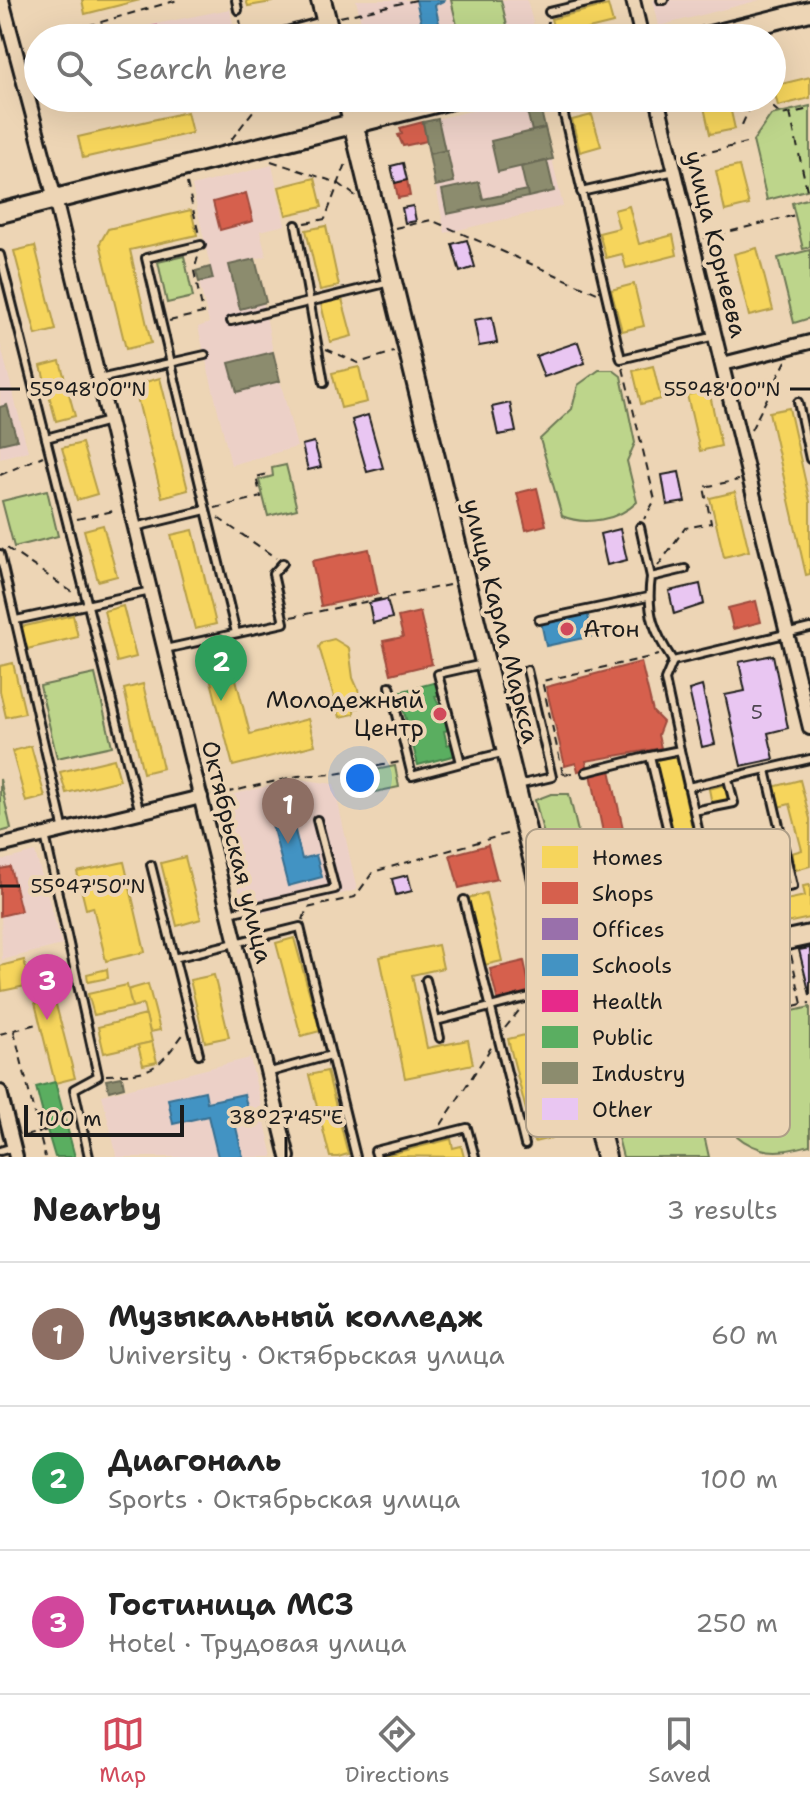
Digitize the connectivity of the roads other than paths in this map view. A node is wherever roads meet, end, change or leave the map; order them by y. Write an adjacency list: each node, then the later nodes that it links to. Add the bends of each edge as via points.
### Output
1 (2, 0): 12 (street, Октябрьская улица)
2 (236, 0): 6 (lane)
3 (321, 0): 9 (main road)
4 (600, 0): 8 (lane)
5 (633, 0): 10 (street)
6 (238, 10)
7 (810, 11): 11 (main road)
8 (549, 12)
9 (328, 24)
10 (639, 24)
11 (758, 24)
12 (24, 83)
13 (32, 112): 21 (street, Октябрьская улица)
14 (351, 112): 18 (main road, улица Карла Маркса)
15 (398, 112): 18 (main road)
16 (563, 112): 20 (lane)
17 (660, 112): 19 (street, улица Корнеева)
18 (354, 123): 21 (main road); 26 (main road, улица Карла Маркса)
19 (675, 171): 20 (lane); 29 (street, улица Корнеева)
20 (581, 192): 29 (lane, via 621,359)
21 (55, 199): 22 (main road); 34 (street, Октябрьская улица)
22 (0, 213)
23 (296, 225): 27 (lane)
24 (201, 245): 32 (lane, via 146,258)
25 (0, 255): 38 (lane)
26 (394, 281): 27 (lane); 57 (main road, улица Карла Маркса)
27 (310, 302): 28 (lane); 35 (lane)
28 (231, 321)
29 (716, 336): 33 (street, улица Корнеева)
30 (810, 342): 33 (street)
31 (205, 355): 32 (lane)
32 (171, 363): 34 (lane); 40 (lane)
33 (723, 364): 53 (street, улица Корнеева)
34 (99, 379): 37 (street, Октябрьская улица)
35 (324, 383)
36 (798, 402): 39 (lane)
37 (109, 421): 38 (lane); 41 (street, Октябрьская улица)
38 (46, 438): 49 (lane)
39 (810, 459)
40 (206, 510): 41 (lane); 54 (lane)
41 (135, 527): 47 (street, Октябрьская улица)
42 (640, 527): 46 (lane)
43 (0, 554): 50 (lane)
44 (283, 563): 54 (lane, via 273,574 284,623)
45 (685, 569): 46 (lane)
46 (651, 577): 48 (lane)
47 (151, 591): 49 (lane); 55 (street, Октябрьская улица)
48 (648, 597): 51 (lane); 56 (lane, via 658,641)
49 (89, 603): 50 (lane); 73 (lane)
50 (16, 620): 79 (lane)
51 (539, 620)
52 (810, 628): 53 (lane)
53 (788, 632): 56 (lane); 60 (street, улица Корнеева)
54 (236, 633): 55 (lane)
55 (165, 649): 71 (street, Октябрьская улица)
56 (673, 661): 61 (lane, via 665,680)
57 (486, 663): 62 (main road, улица Карла Маркса); 65 (lane, via 438,674)
58 (527, 670): 69 (lane, via 552,777)
59 (390, 686): 65 (lane, via 412,776)
60 (810, 728)
61 (680, 750): 63 (lane); 70 (lane)
62 (509, 751): 65 (lane); 69 (main road, улица Карла Маркса)
63 (650, 756): 67 (lane); 76 (lane)
64 (810, 759): 66 (lane)
65 (461, 763)
66 (766, 770): 68 (lane); 78 (lane)
67 (586, 772)
68 (728, 779): 70 (lane); 72 (lane, via 734,803)
69 (518, 785): 75 (main road, улица Карла Маркса)
70 (688, 787): 72 (lane)
71 (202, 802): 73 (street); 84 (street, Октябрьская улица)
72 (694, 811): 77 (lane)
73 (140, 813): 79 (street)
74 (317, 820): 84 (lane, via 335,889)
75 (529, 829)
76 (668, 829)
77 (698, 829)
78 (780, 829)
79 (64, 831): 80 (street)
80 (45, 835): 81 (street); 102 (lane, via 98,1076 74,1089)
81 (0, 846)
82 (151, 865): 88 (lane)
83 (464, 900): 91 (lane)
84 (229, 913): 87 (street, Октябрьская улица)
85 (810, 935): 86 (main road)
86 (790, 940)
87 (236, 943): 88 (lane); 95 (lane, via 300,927); 96 (street, Октябрьская улица)
88 (174, 958): 94 (lane)
89 (426, 980): 92 (lane)
90 (526, 999): 91 (lane)
91 (491, 1008): 92 (lane); 99 (lane)
92 (436, 1021): 93 (lane)
93 (440, 1038)
94 (199, 1054)
95 (331, 1055): 96 (lane); 104 (lane)
96 (267, 1073): 103 (street, Октябрьская улица)
97 (0, 1092): 101 (street)
98 (601, 1137): 107 (main road, улица Карла Маркса)
99 (525, 1145)
100 (0, 1151): 101 (lane)
101 (15, 1152)
102 (89, 1157)
103 (288, 1157)
104 (356, 1157)
105 (377, 1157): 106 (lane, via 375,1151 467,1128)
106 (475, 1157)
107 (606, 1157)

